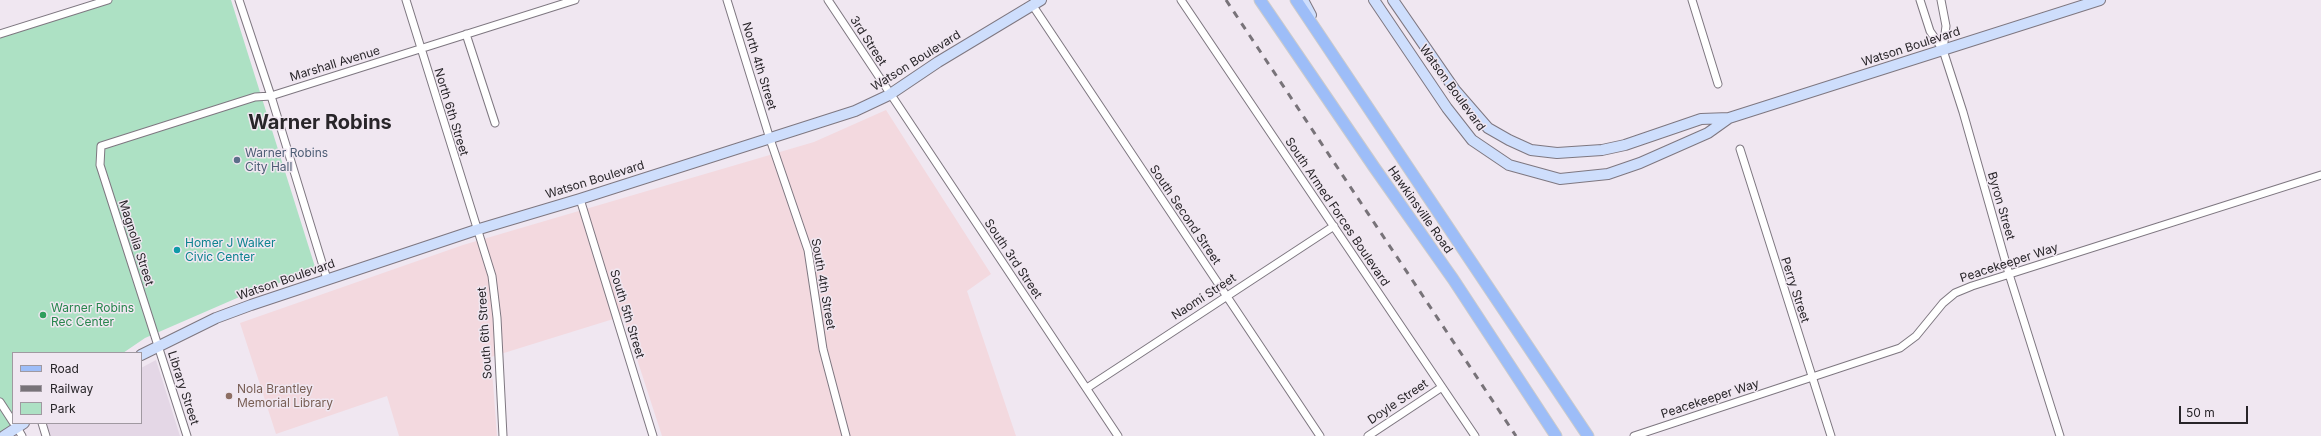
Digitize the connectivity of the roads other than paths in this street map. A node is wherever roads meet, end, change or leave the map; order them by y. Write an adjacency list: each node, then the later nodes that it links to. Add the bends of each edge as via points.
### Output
1 (108, 0): 18 (street)
2 (239, 0): 25 (street)
3 (406, 0): 21 (street, North 6th Street)
4 (575, 0): 19 (street, Marshall Avenue)
5 (727, 0): 28 (street, North 4th Street)
6 (828, 0): 24 (street, 3rd Street)
7 (1181, 0): 33 (street, South Armed Forces Boulevard)
8 (1260, 0): 57 (main road, Hawkinsville Road, via 1453,279)
9 (1296, 0): 20 (main road, Hawkinsville Road)
10 (1303, 0): 20 (street)
11 (1374, 0): 26 (street, Watson Boulevard, via 1472,140 1509,165 1560,179 1608,174 1708,133)
12 (1394, 0): 26 (street, Watson Boulevard, via 1472,111 1488,128 1531,150 1557,153 1602,150 1626,145 1701,119)
13 (1692, 0): 23 (street)
14 (1920, 0): 22 (street, Byron Street, via 1930,31)
15 (1941, 0): 22 (street, Byron Street, via 1946,26)
16 (2100, 0): 22 (street, Watson Boulevard)
17 (1037, 3): 24 (street, Watson Boulevard, via 938,62); 37 (street, South Second Street)
18 (0, 34)
19 (466, 34): 21 (street, Marshall Avenue); 27 (street)
20 (1326, 44): 58 (main road, Hawkinsville Road)
21 (420, 49): 25 (street, Marshall Avenue); 34 (street, North 6th Street)
22 (1943, 50): 26 (street, Watson Boulevard); 35 (street, Byron Street)
23 (1718, 84)
24 (889, 95): 28 (street, Watson Boulevard, via 855,111); 42 (street, South 3rd Street)
25 (271, 96): 29 (street, Marshall Avenue, via 255,98); 36 (street)
26 (1729, 118)
27 (495, 122)
28 (770, 139): 32 (street, Watson Boulevard); 52 (street, South 4th Street, via 808,250 823,349)
29 (101, 146): 38 (street, Magnolia Street, via 100,165)
30 (1740, 149): 40 (street, Perry Street)
31 (2321, 175): 35 (street, Peacekeeper Way)
32 (580, 199): 34 (street, Watson Boulevard); 51 (street, South 5th Street)
33 (1334, 226): 37 (street, Naomi Street); 41 (street, South Armed Forces Boulevard)
34 (476, 230): 36 (street, Watson Boulevard); 50 (street, South 6th Street, via 492,276)
35 (2009, 274): 40 (street, Peacekeeper Way, via 1955,293 1932,314 1916,336 1900,348); 61 (street, Byron Street)
36 (327, 279): 38 (street, Watson Boulevard, via 216,318)
37 (1226, 296): 42 (street, Naomi Street); 54 (street, South Second Street)
38 (158, 346): 39 (street, Watson Boulevard); 49 (street, Library Street)
39 (142, 354)
40 (1812, 378): 59 (street, Peacekeeper Way); 60 (street, Perry Street)
41 (1442, 387): 55 (street, Doyle Street); 56 (street, South Armed Forces Boulevard)
42 (1087, 388): 53 (street, South 3rd Street)
43 (0, 402): 44 (street)
44 (12, 418)
45 (42, 424): 48 (street)
46 (18, 426): 47 (street)
47 (4, 436)
48 (46, 436)
49 (188, 436)
50 (504, 436)
51 (653, 436)
52 (846, 436)
53 (1118, 436)
54 (1320, 436)
55 (1368, 436)
56 (1475, 436)
57 (1556, 436)
58 (1588, 436)
59 (1634, 436)
60 (1831, 436)
61 (2060, 436)

